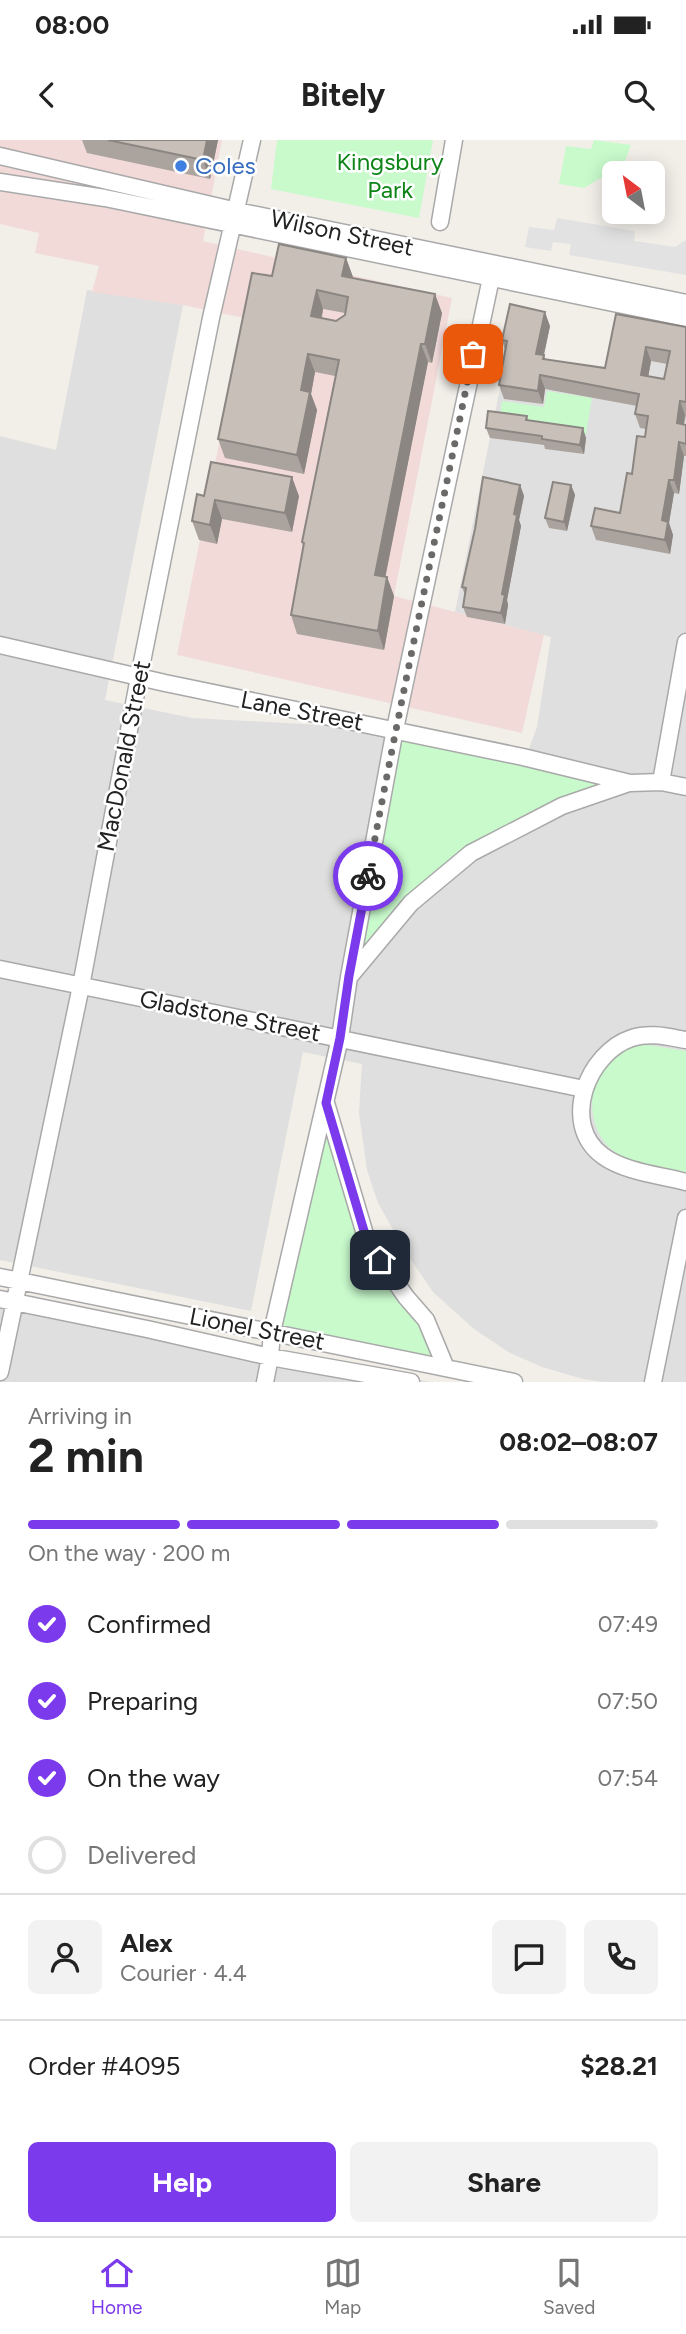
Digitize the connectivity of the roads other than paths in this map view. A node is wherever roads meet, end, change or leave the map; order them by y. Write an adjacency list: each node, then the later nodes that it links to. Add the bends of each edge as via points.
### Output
1 (253, 140): 6 (street, MacDonald Street)
2 (454, 140): 7 (street)
3 (0, 155): 4 (street); 6 (street, Wilson Street)
4 (0, 162)
5 (0, 182): 6 (street, Wilson Street)
6 (235, 218): 8 (street, Wilson Street); 13 (street, MacDonald Street)
7 (440, 222)
8 (492, 270): 9 (street, Wilson Street); 10 (street, Wilson Street); 14 (street)
9 (686, 303)
10 (686, 318)
11 (686, 642): 15 (street)
12 (0, 645): 13 (street, Lane Street)
13 (139, 677): 14 (street, Lane Street); 20 (street, MacDonald Street)
14 (395, 729): 16 (street, Lane Street); 19 (street)
15 (660, 782): 16 (street, Lane Street); 17 (street, Lane Street)
16 (630, 783): 19 (street, via 562,806 471,853 411,903)
17 (686, 787)
18 (0, 969): 20 (street, Gladstone Street)
19 (349, 976): 21 (street)
20 (81, 986): 21 (street, Gladstone Street); 28 (street, MacDonald Street)
21 (340, 1038): 23 (street, Gladstone Street); 24 (street)
22 (686, 1040): 23 (street, via 633,1037 603,1055)
23 (584, 1088): 25 (street, via 584,1128 603,1156)
24 (326, 1103): 30 (street); 32 (street, via 367,1241 426,1320)
25 (686, 1182)
26 (686, 1218): 37 (street)
27 (0, 1277): 28 (street, Lionel Street)
28 (19, 1281): 29 (street, MacDonald Street); 30 (street, Lionel Street)
29 (7, 1301): 31 (street, Lionel Street); 33 (street, MacDonald Street)
30 (272, 1332): 31 (street); 32 (street, Lionel Street)
31 (270, 1357): 34 (street); 35 (street, Lionel Street)
32 (446, 1368): 36 (street, Lionel Street)
33 (0, 1372)
34 (265, 1382)
35 (411, 1382)
36 (514, 1382)
37 (653, 1382)

